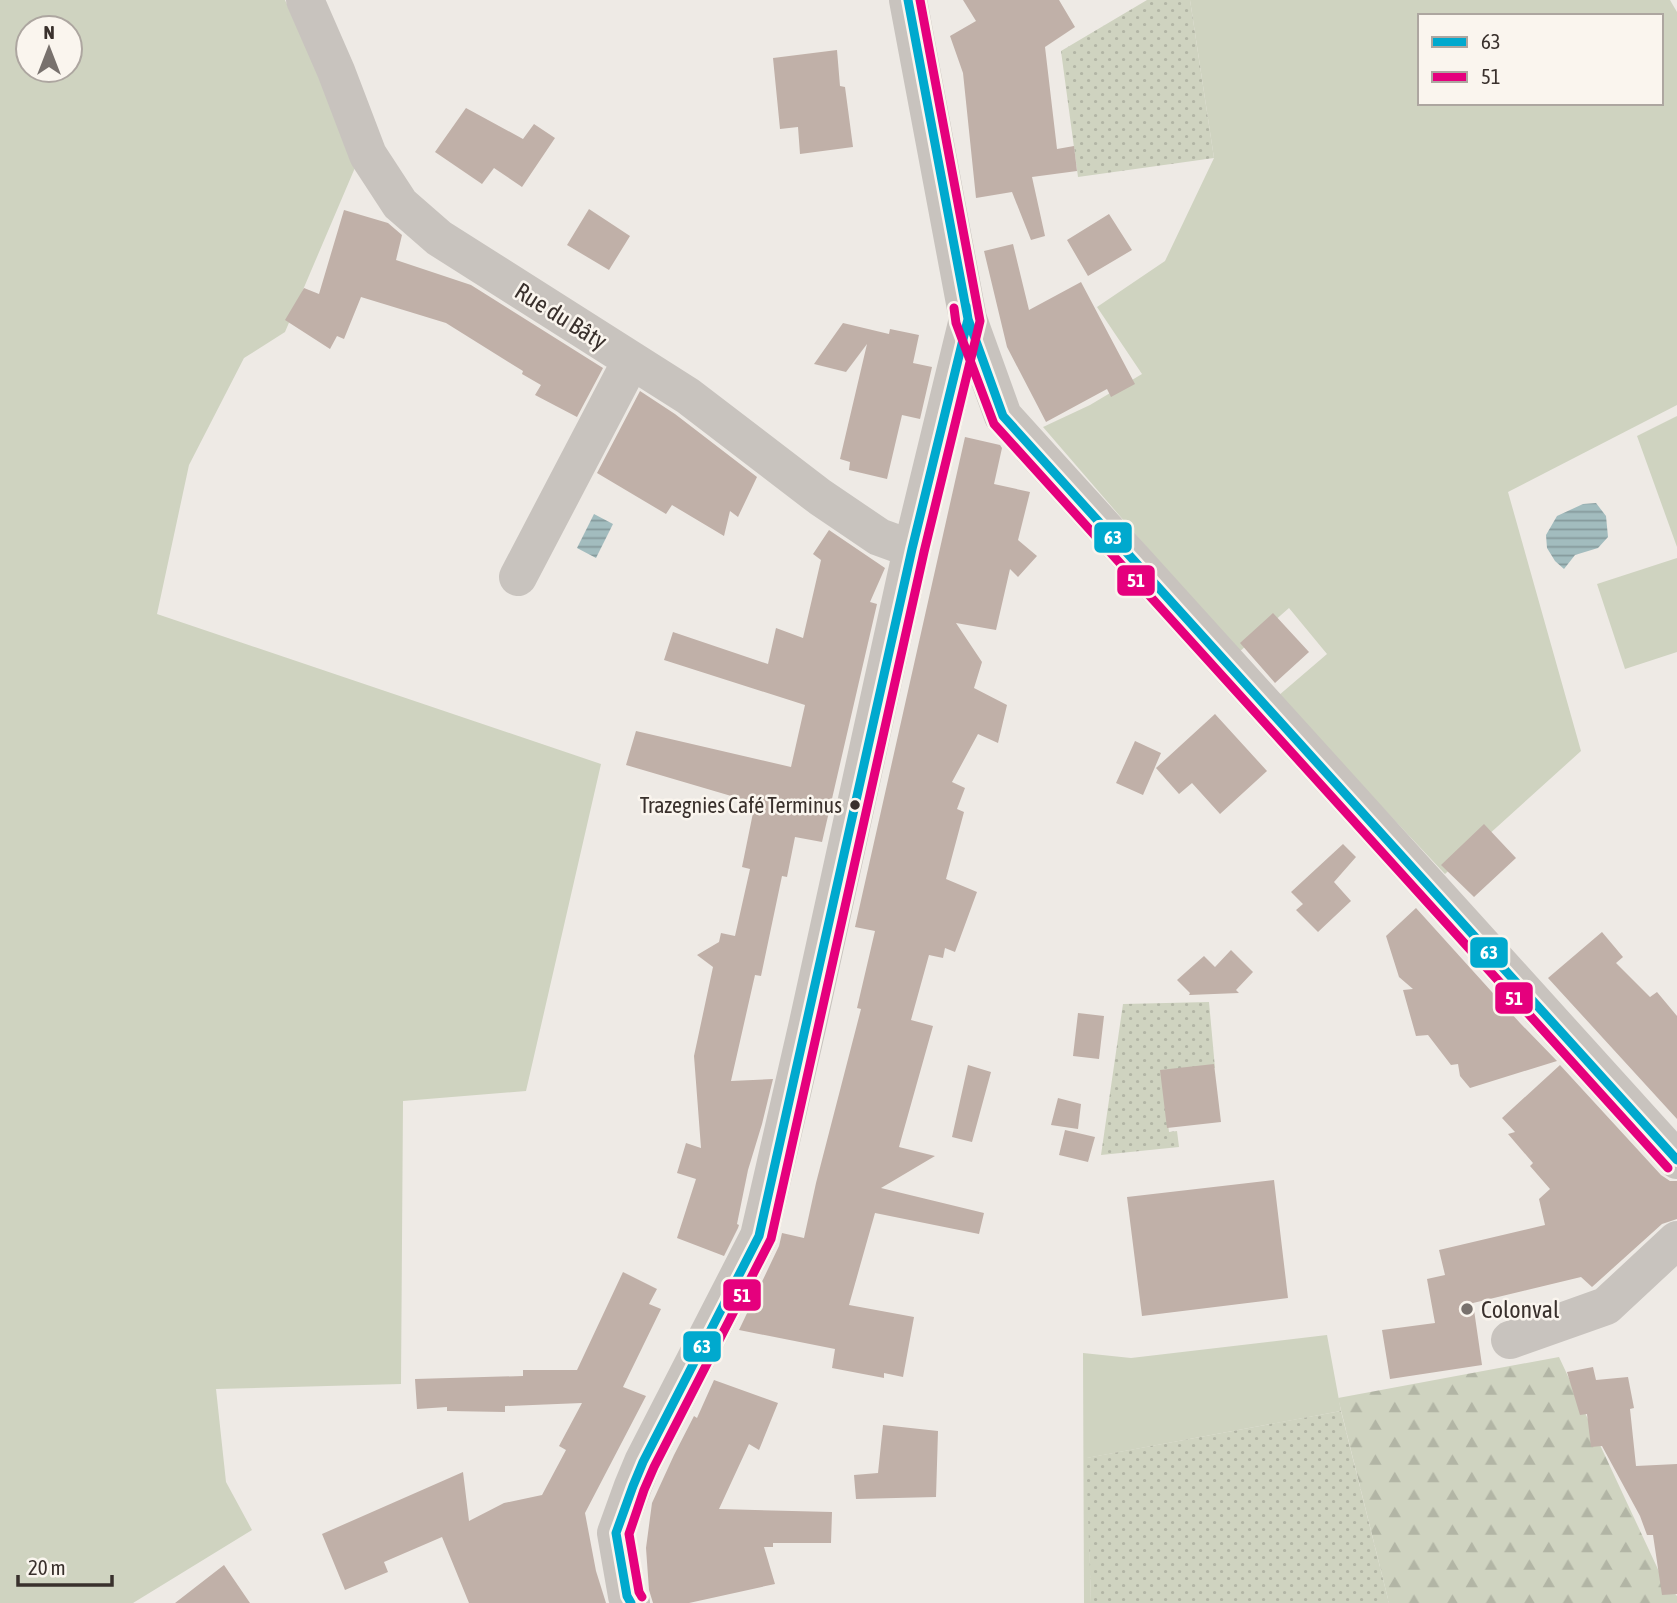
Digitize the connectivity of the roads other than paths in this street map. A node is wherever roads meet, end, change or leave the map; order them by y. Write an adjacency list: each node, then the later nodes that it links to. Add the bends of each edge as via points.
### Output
1 (305, 0): 4 (street, Rue du Bâty, via 368,155 400,204 439,239)
2 (908, 0): 3 (street)
3 (968, 319): 5 (street); 7 (street, via 1003,416)
4 (631, 361): 5 (street, Rue du Bâty, via 688,396 879,537); 6 (street)
5 (912, 549): 10 (street, via 758,1236 643,1461 616,1533)
6 (518, 577)
7 (1677, 1160)
8 (1677, 1240): 9 (street, via 1606,1306)
9 (1510, 1340)
10 (631, 1603)

